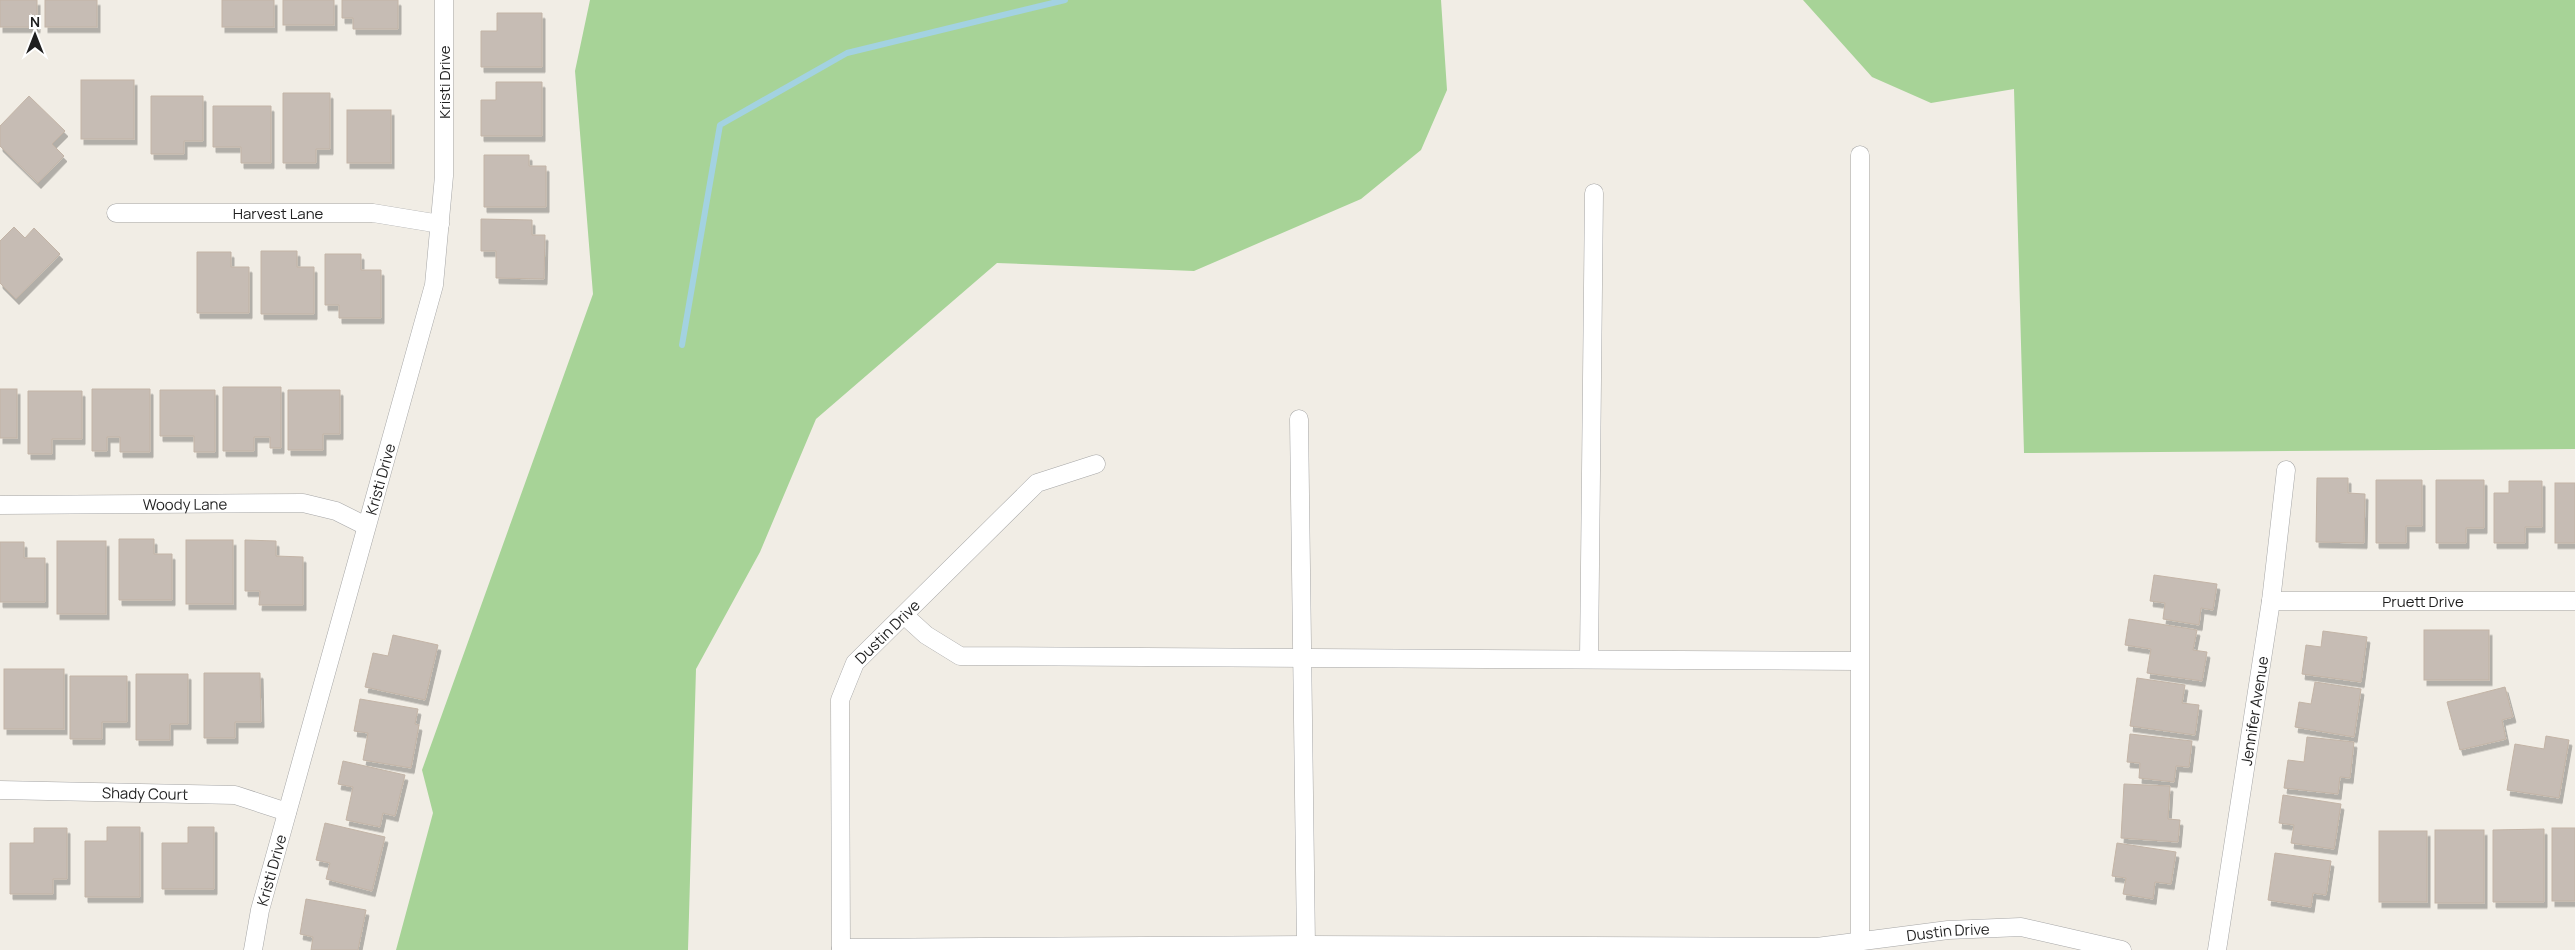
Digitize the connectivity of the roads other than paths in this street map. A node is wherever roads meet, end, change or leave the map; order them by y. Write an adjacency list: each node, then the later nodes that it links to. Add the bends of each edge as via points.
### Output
1 (444, 0): 5 (street, Kristi Drive, via 444,176)
2 (1860, 155): 16 (street)
3 (1594, 193): 15 (street)
4 (116, 213): 5 (street, Harvest Lane, via 374,213)
5 (440, 224): 10 (street, Kristi Drive, via 434,285)
6 (1300, 419): 14 (street)
7 (1096, 464): 13 (street, Dustin Drive, via 1037,482)
8 (2286, 470): 11 (street, Jennifer Avenue)
9 (0, 506): 10 (street, Woody Lane, via 303,503 336,511)
10 (366, 526): 18 (street, Kristi Drive)
11 (2271, 601): 12 (street, Pruett Drive); 24 (street, Jennifer Avenue)
12 (2575, 601)
13 (904, 615): 14 (street, via 926,635 960,656); 21 (street, Dustin Drive, via 854,663 840,700)
14 (1302, 657): 15 (street); 20 (street)
15 (1589, 659): 16 (street)
16 (1858, 661): 19 (street)
17 (0, 790): 18 (street, Shady Court, via 235,795)
18 (287, 812): 22 (street, Kristi Drive, via 260,910)
19 (1860, 941): 20 (street, Dustin Drive, via 1817,947); 23 (street, Dustin Drive, via 1948,930 2021,927)
20 (1306, 946): 21 (street, Dustin Drive)
21 (841, 949)
22 (253, 950)
23 (2122, 950)
24 (2217, 950)

